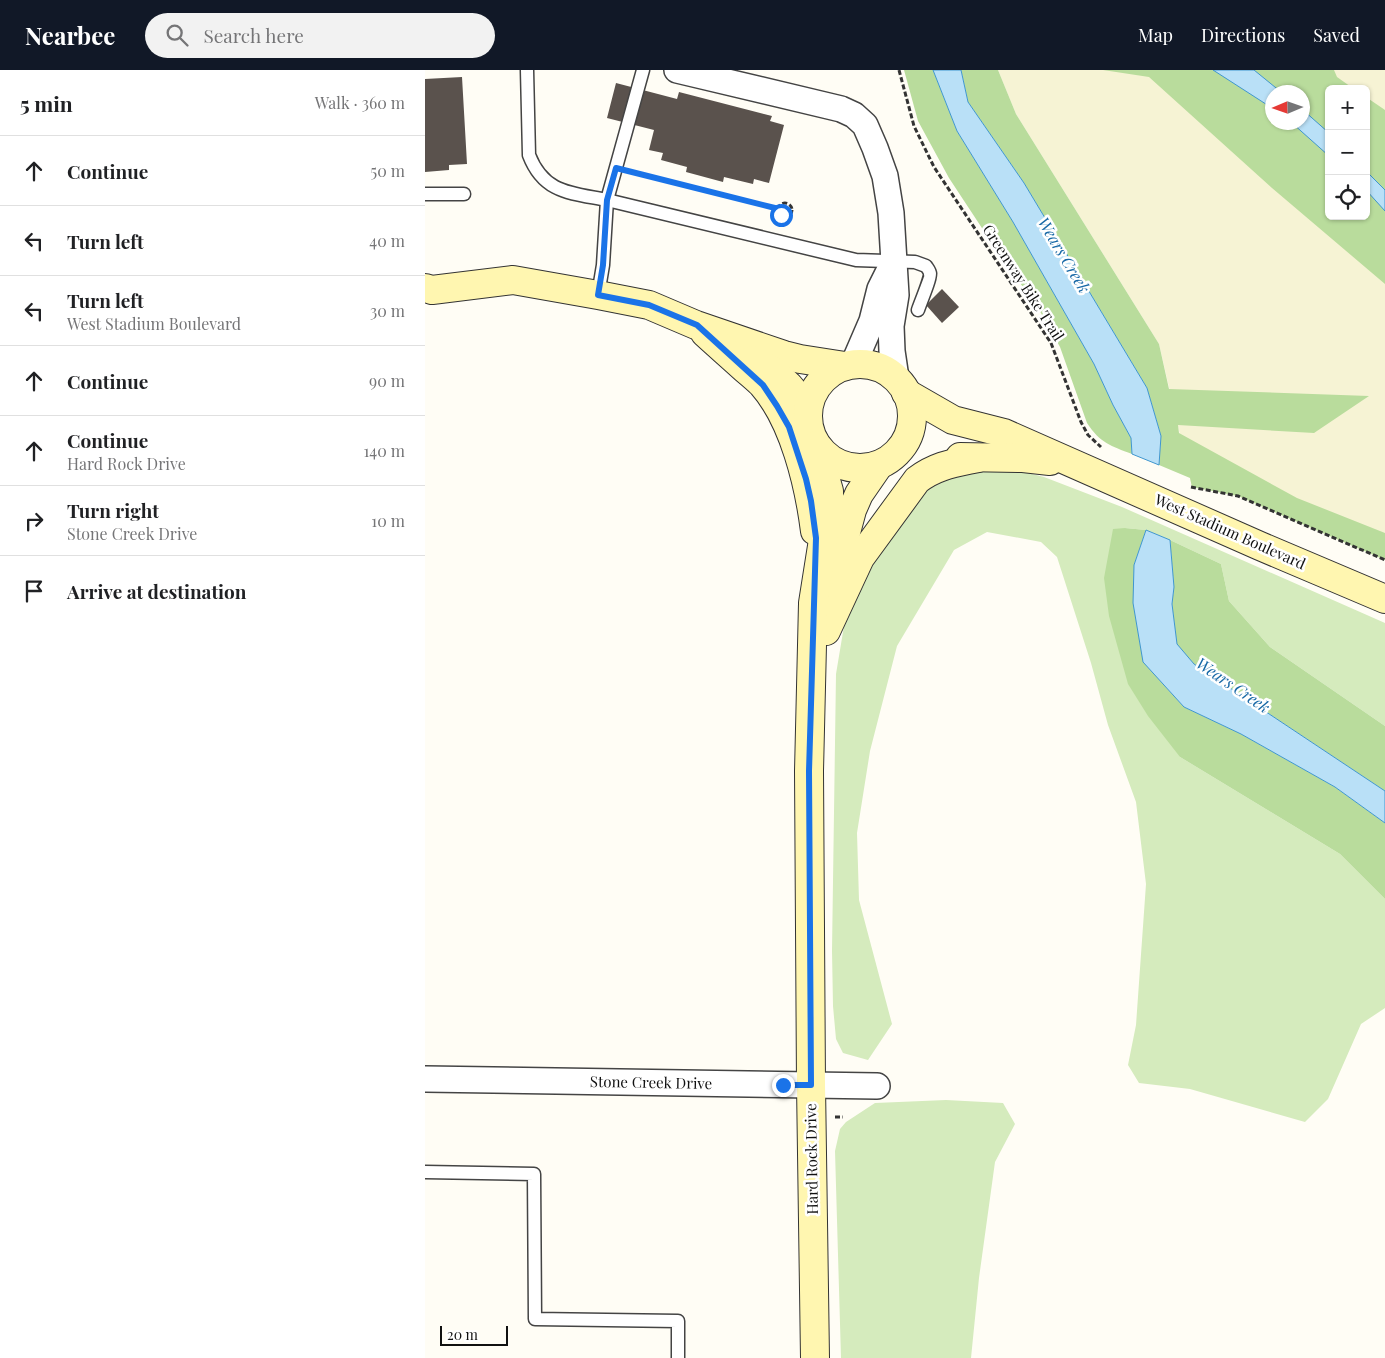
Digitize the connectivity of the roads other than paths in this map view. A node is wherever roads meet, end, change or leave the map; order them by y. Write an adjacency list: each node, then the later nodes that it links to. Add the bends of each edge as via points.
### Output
1 (527, 70): 6 (lane, via 529,155 534,168 554,187)
2 (643, 70): 6 (lane)
3 (677, 70): 7 (street, via 841,109 854,115 865,125 885,176 891,213)
4 (425, 194): 5 (lane)
5 (464, 194)
6 (607, 200): 7 (lane, via 856,260); 9 (lane)
7 (893, 262): 10 (lane, via 915,262 926,266 929,282); 12 (street, via 880,289 872,322); 13 (street, via 896,295 891,350)
8 (427, 291): 9 (main road, via 513,280)
9 (598, 295): 11 (main road, via 649,305)
10 (918, 310)
11 (697, 325): 12 (main road, via 800,359); 14 (main road, via 774,372); 20 (main road, via 763,385 789,427 811,501 816,538)
12 (849, 365): 13 (main road, via 872,365 885,370); 14 (main road, via 831,372 820,382)
13 (901, 386): 17 (main road, via 912,410 910,428 903,445); 18 (main road, West Stadium Boulevard, via 953,420 1004,433)
14 (808, 409): 15 (main road, via 808,422)
15 (817, 445): 17 (main road, via 825,455 851,468 865,468); 20 (main road, Hard Rock Drive, via 829,502)
16 (978, 458): 17 (main road, West Stadium Boulevard, via 938,456); 18 (main road, West Stadium Boulevard, via 1023,458); 21 (main road, via 941,466 917,480 860,558)
17 (885, 461): 21 (main road, Hard Rock Drive, via 859,494 853,510 841,551)
18 (1076, 465): 19 (main road, West Stadium Boulevard)
19 (1385, 599)
20 (813, 603): 22 (main road, Hard Rock Drive)
21 (826, 631): 22 (main road, Hard Rock Drive)
22 (811, 719): 24 (main road, Hard Rock Drive)
23 (425, 1080): 24 (street, Stone Creek Drive)
24 (811, 1085): 25 (street, Stone Creek Drive); 28 (main road, Hard Rock Drive)
25 (877, 1086)
26 (425, 1172): 27 (lane, via 534,1174 535,1319 678,1321)
27 (678, 1358)
28 (815, 1358)

